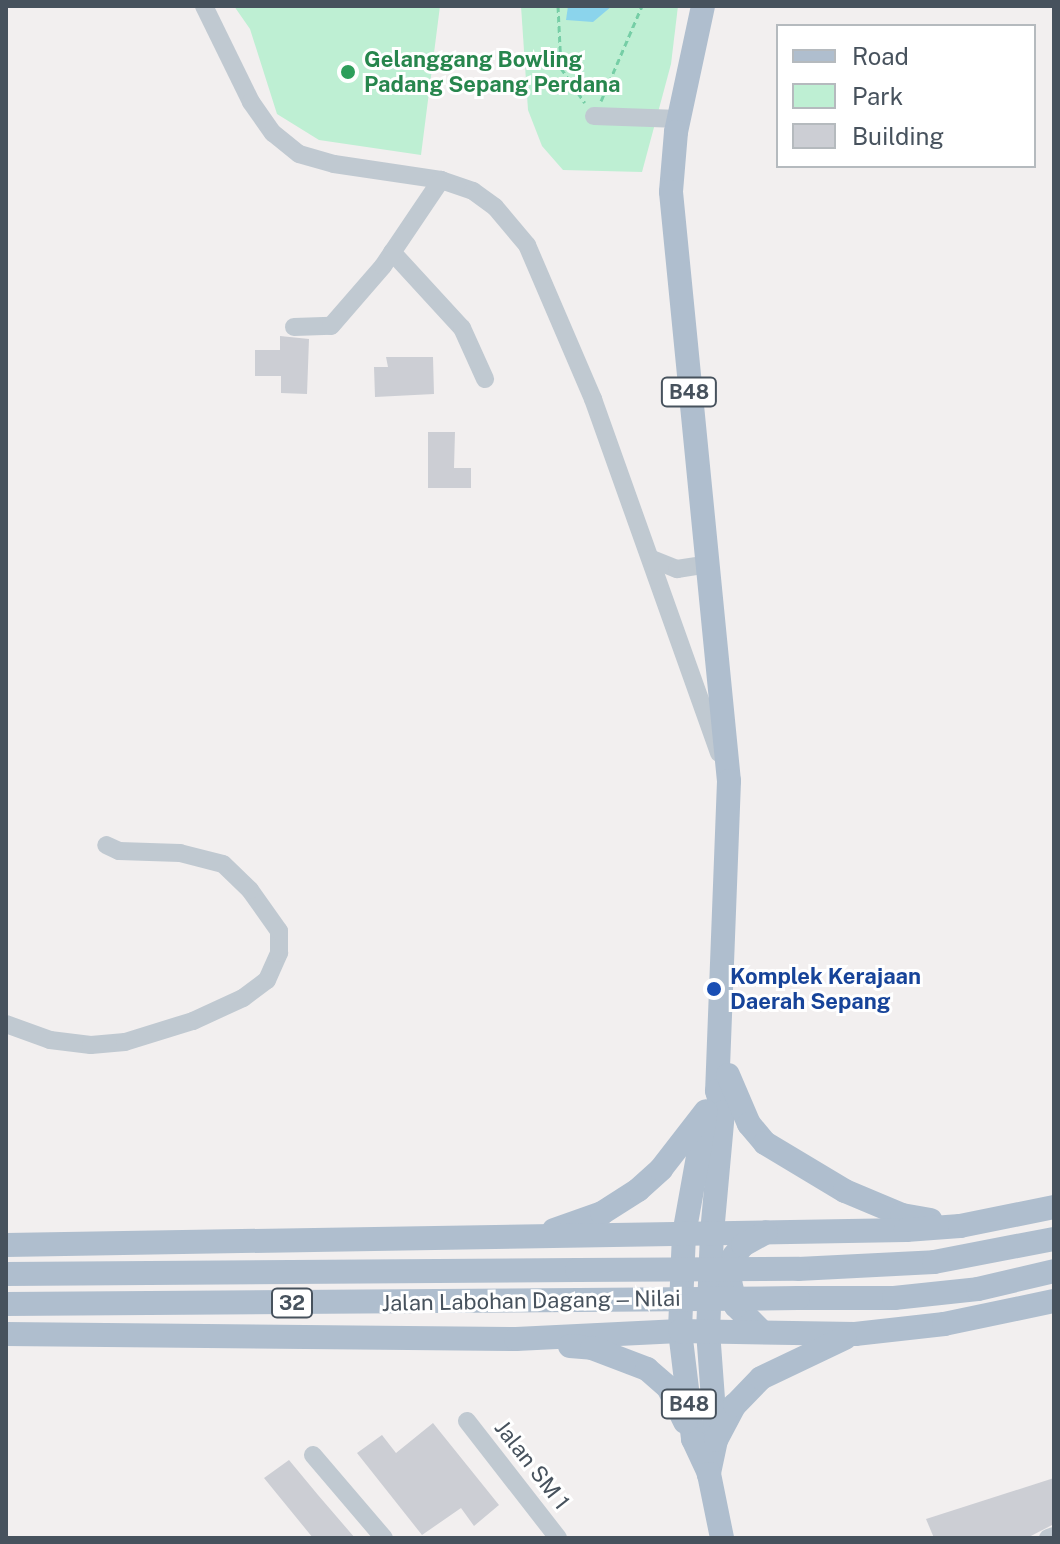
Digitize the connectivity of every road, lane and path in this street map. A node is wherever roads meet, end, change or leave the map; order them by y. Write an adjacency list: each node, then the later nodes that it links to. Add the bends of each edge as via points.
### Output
1 (204, 6): 7 (street, via 251,102 273,133 299,154)
2 (558, 6): 5 (path, via 561,68)
3 (642, 6): 5 (path)
4 (703, 6): 6 (main road, B48)
5 (594, 116): 6 (street)
6 (679, 119): 12 (main road, B48, via 671,192)
7 (441, 180): 8 (street); 11 (street, via 473,191 495,207 527,245 587,384)
8 (392, 252): 9 (street, via 331,326); 10 (street, via 462,328)
9 (294, 327)
10 (485, 379)
11 (652, 559): 12 (street, via 677,569); 13 (street)
12 (707, 564): 13 (main road, B48)
13 (729, 781): 16 (main road, B48)
14 (106, 845): 15 (street, via 223,864 250,890 279,931 279,953 267,980 243,998 193,1021 125,1042 50,1040)
15 (6, 1024)
16 (720, 1050): 17 (main road, B48); 19 (main road, via 736,1100 765,1143 845,1191 902,1215)
17 (711, 1101): 21 (main road, B48, via 723,1112); 22 (main road, B48); 23 (main road, via 661,1169 626,1198 560,1229)
18 (1054, 1207): 19 (main road)
19 (960, 1226): 20 (main road)
20 (766, 1232): 21 (main road); 33 (main road, via 734,1256 730,1282 736,1306)
21 (712, 1233): 22 (main road); 32 (main road, B48)
22 (684, 1234): 24 (main road); 31 (main road, B48)
23 (512, 1236): 24 (main road); 26 (main road)
24 (627, 1237): 34 (main road, via 654,1249 665,1270 666,1298 655,1318)
25 (1054, 1239): 28 (main road, Jalan Labohan Dagang ‒ Nilai / 32, bridge, via 934,1262 798,1269)
26 (6, 1245)
27 (1054, 1271): 30 (main road, Jalan Labohan Dagang ‒ Nilai / 32, bridge, via 964,1291 894,1298)
28 (6, 1274)
29 (1054, 1301): 36 (main road, via 944,1324)
30 (6, 1304)
31 (680, 1331): 32 (main road); 34 (main road); 39 (main road, B48)
32 (708, 1331): 33 (main road); 39 (main road, B48)
33 (762, 1332): 36 (main road)
34 (630, 1333): 37 (main road)
35 (6, 1334): 37 (main road)
36 (855, 1334): 39 (main road, via 761,1378)
37 (516, 1339): 39 (main road, via 592,1348 647,1369 668,1387)
38 (467, 1421): 43 (street, Jalan SM 1)
39 (705, 1439): 44 (main road, B48)
40 (313, 1455): 42 (street)
41 (1054, 1536): 45 (street)
42 (384, 1538)
43 (556, 1538)
44 (722, 1538)
45 (1048, 1538)

